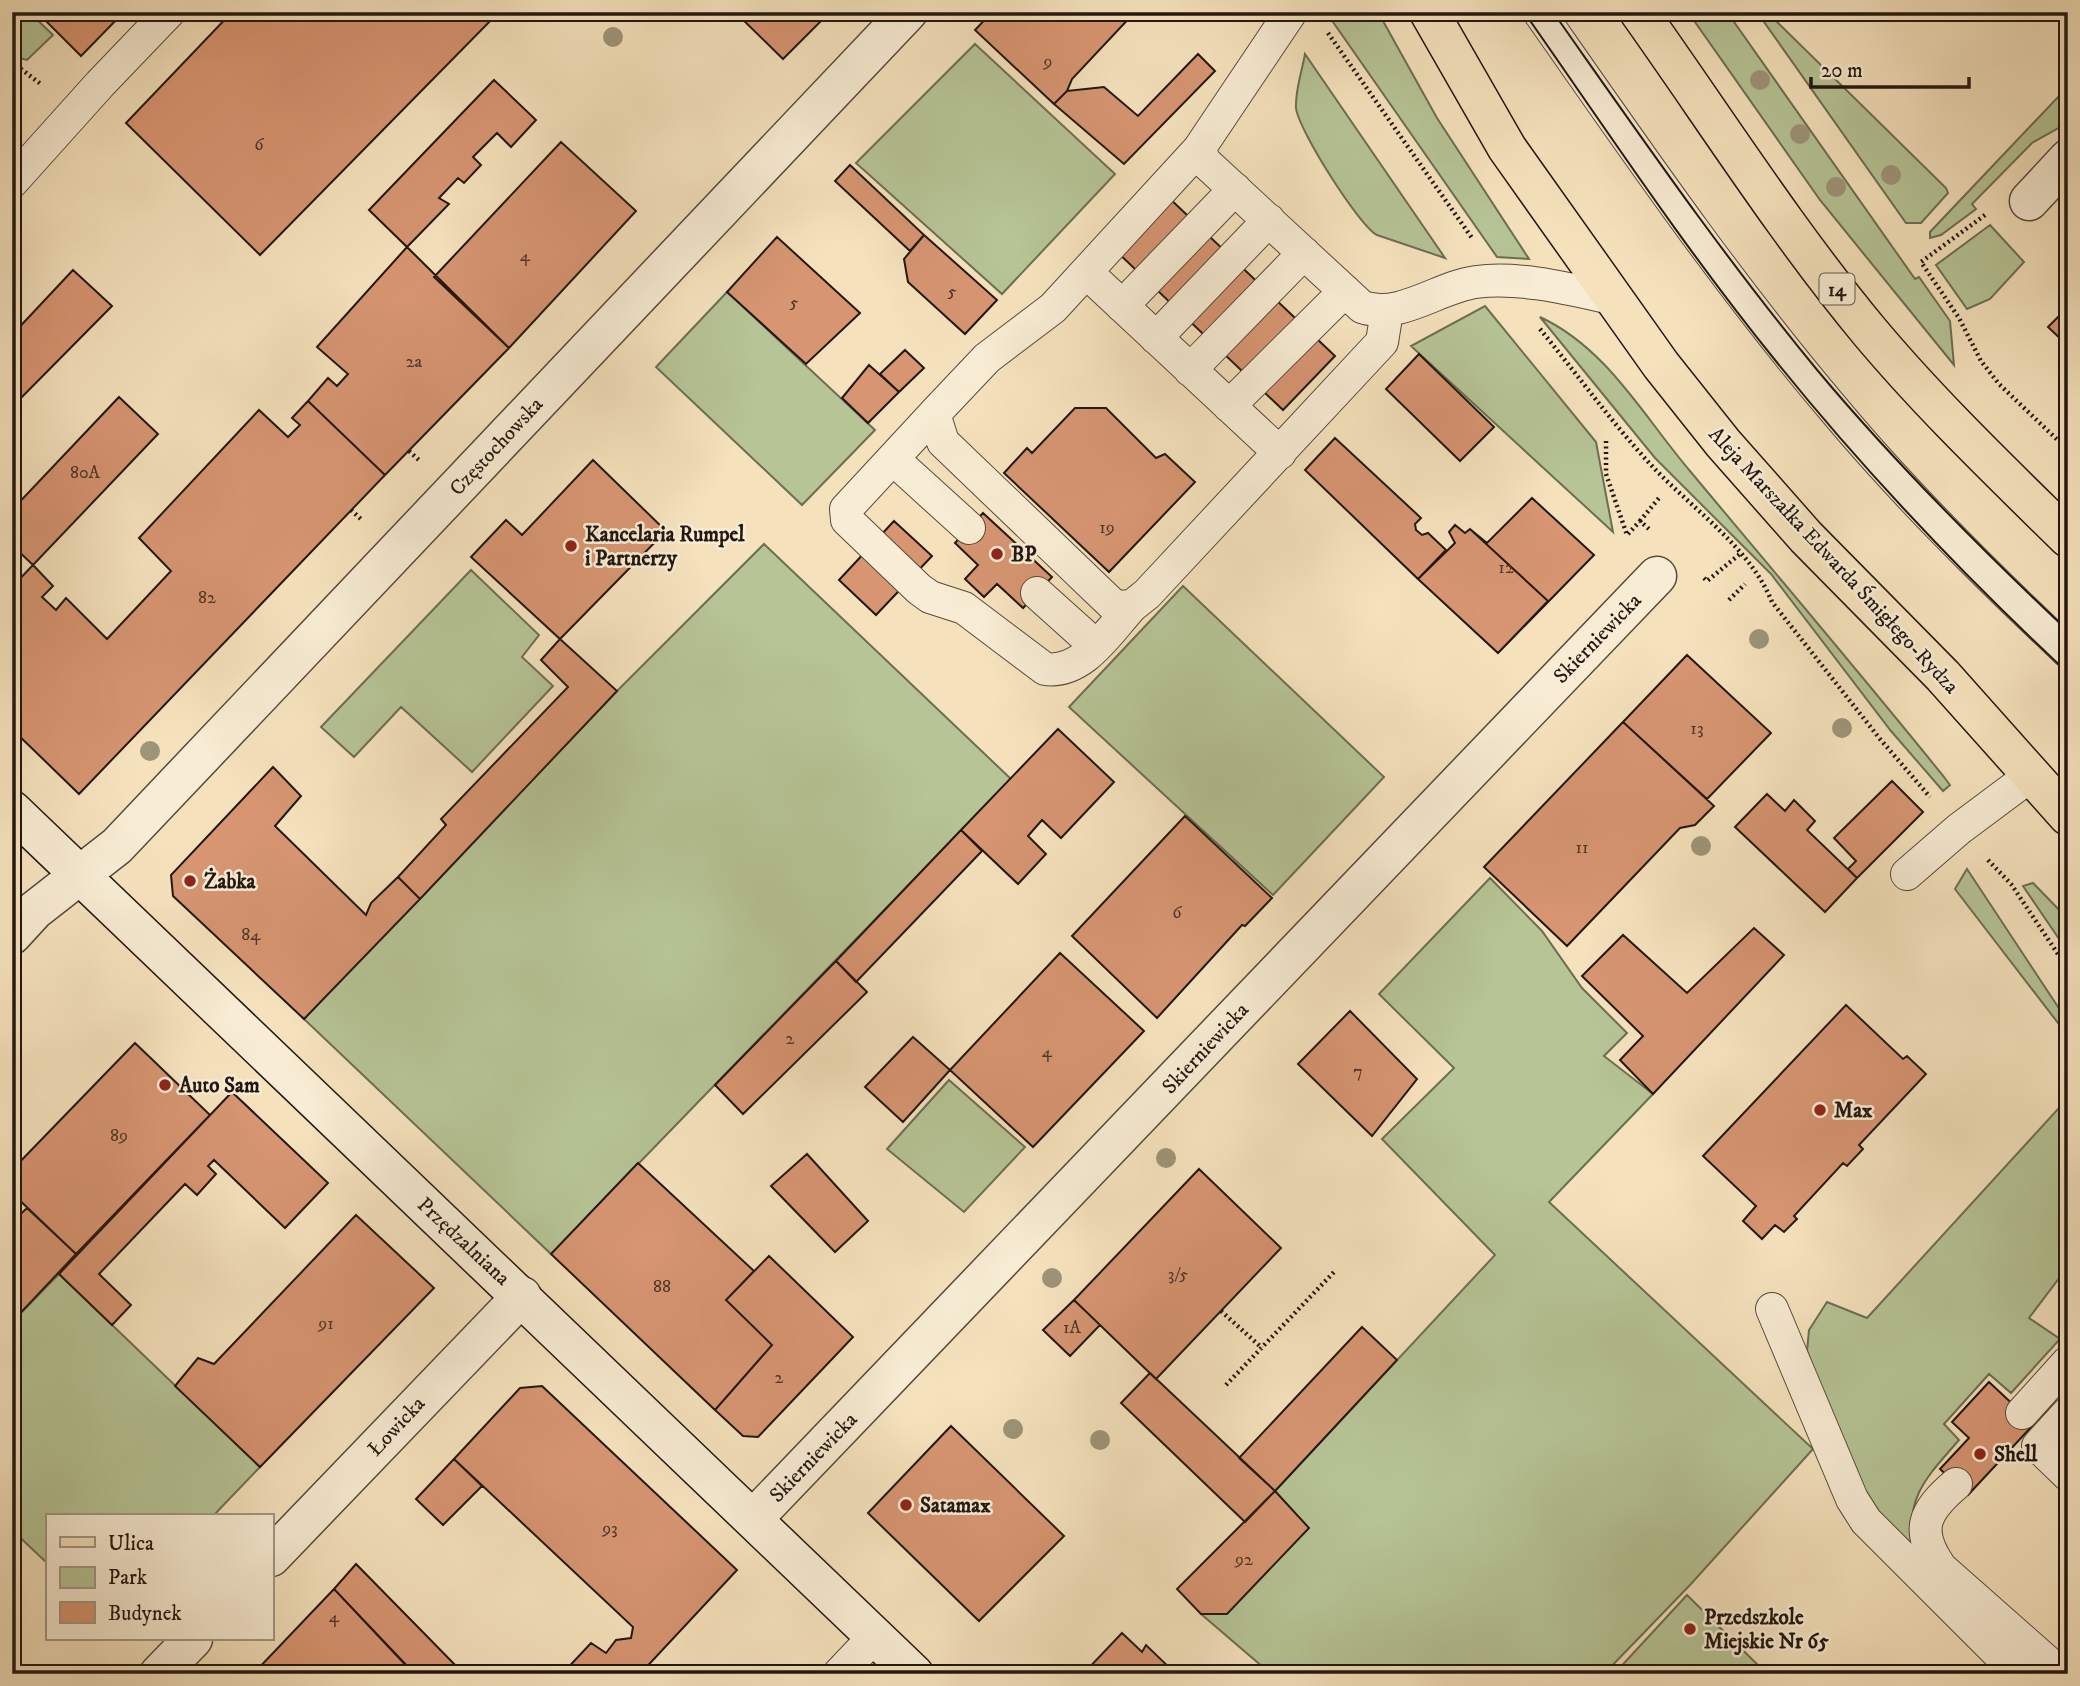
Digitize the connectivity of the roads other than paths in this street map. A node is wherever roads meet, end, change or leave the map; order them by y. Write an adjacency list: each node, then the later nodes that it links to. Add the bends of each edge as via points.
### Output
1 (169, 12): 9 (lane)
2 (908, 12): 35 (street, Częstochowska, via 127,836)
3 (1291, 12): 7 (lane)
4 (1429, 12): 16 (main road, Aleja Marszałka Edwarda Śmigłego-Rydza, via 1507,148)
5 (1539, 12): 31 (lane, via 1689,225 1811,383 1934,520)
6 (1639, 12): 26 (main road, 14, via 1869,331 1939,410)
7 (1199, 149): 10 (lane, via 1205,162); 14 (lane)
8 (2068, 159): 11 (street)
9 (12, 182)
10 (1235, 189): 12 (lane); 17 (lane)
11 (2029, 201)
12 (1269, 220): 13 (lane); 19 (lane)
13 (1304, 253): 15 (lane); 20 (lane)
14 (1086, 272): 17 (lane); 22 (lane, via 1053,308 987,358)
15 (1345, 291): 18 (lane, via 1362,307); 21 (lane)
16 (1611, 298): 18 (lane, via 1553,285 1478,281); 32 (main road, Aleja Marszałka Edwarda Śmigłego-Rydza, via 1723,443 1806,537 1943,676)
17 (1122, 306): 19 (lane)
18 (1387, 311): 23 (lane, via 1382,342)
19 (1156, 338): 20 (lane)
20 (1190, 370): 21 (lane)
21 (1229, 406): 23 (lane)
22 (934, 414): 24 (lane); 29 (lane, via 943,442 1115,607)
23 (1279, 453): 29 (lane)
24 (893, 459): 25 (lane); 30 (lane, via 846,509 847,520 919,589 964,608 1045,669 1060,671 1080,663)
25 (969, 527)
26 (2068, 538)
27 (1657, 576): 45 (street, Skierniewicka)
28 (1037, 593): 30 (lane)
29 (1132, 606): 30 (lane)
30 (1096, 646)
31 (2068, 652)
32 (2030, 776): 34 (main road, Aleja Marszałka Edwarda Śmigłego-Rydza); 36 (lane)
33 (12, 810): 35 (street, Przędzalniana)
34 (2068, 816)
35 (79, 874): 37 (street, Częstochowska); 38 (street, Przędzalniana)
36 (1908, 874)
37 (12, 935)
38 (522, 1296): 45 (street, Przędzalniana); 46 (street, Łowicka)
39 (1772, 1309): 52 (lane, via 1852,1499 1866,1521)
40 (2068, 1362): 41 (lane)
41 (2022, 1413)
42 (2068, 1413): 43 (lane, via 2038,1446)
43 (2066, 1468)
44 (1956, 1484): 53 (lane, via 1927,1516 1924,1534 1928,1550 1941,1568)
45 (753, 1519): 47 (street, Przędzalniana)
46 (273, 1555)
47 (874, 1637): 50 (lane); 51 (street, Przędzalniana)
48 (192, 1640): 49 (street)
49 (159, 1674)
50 (839, 1674)
51 (914, 1674)
52 (2019, 1674)
53 (2061, 1674)

